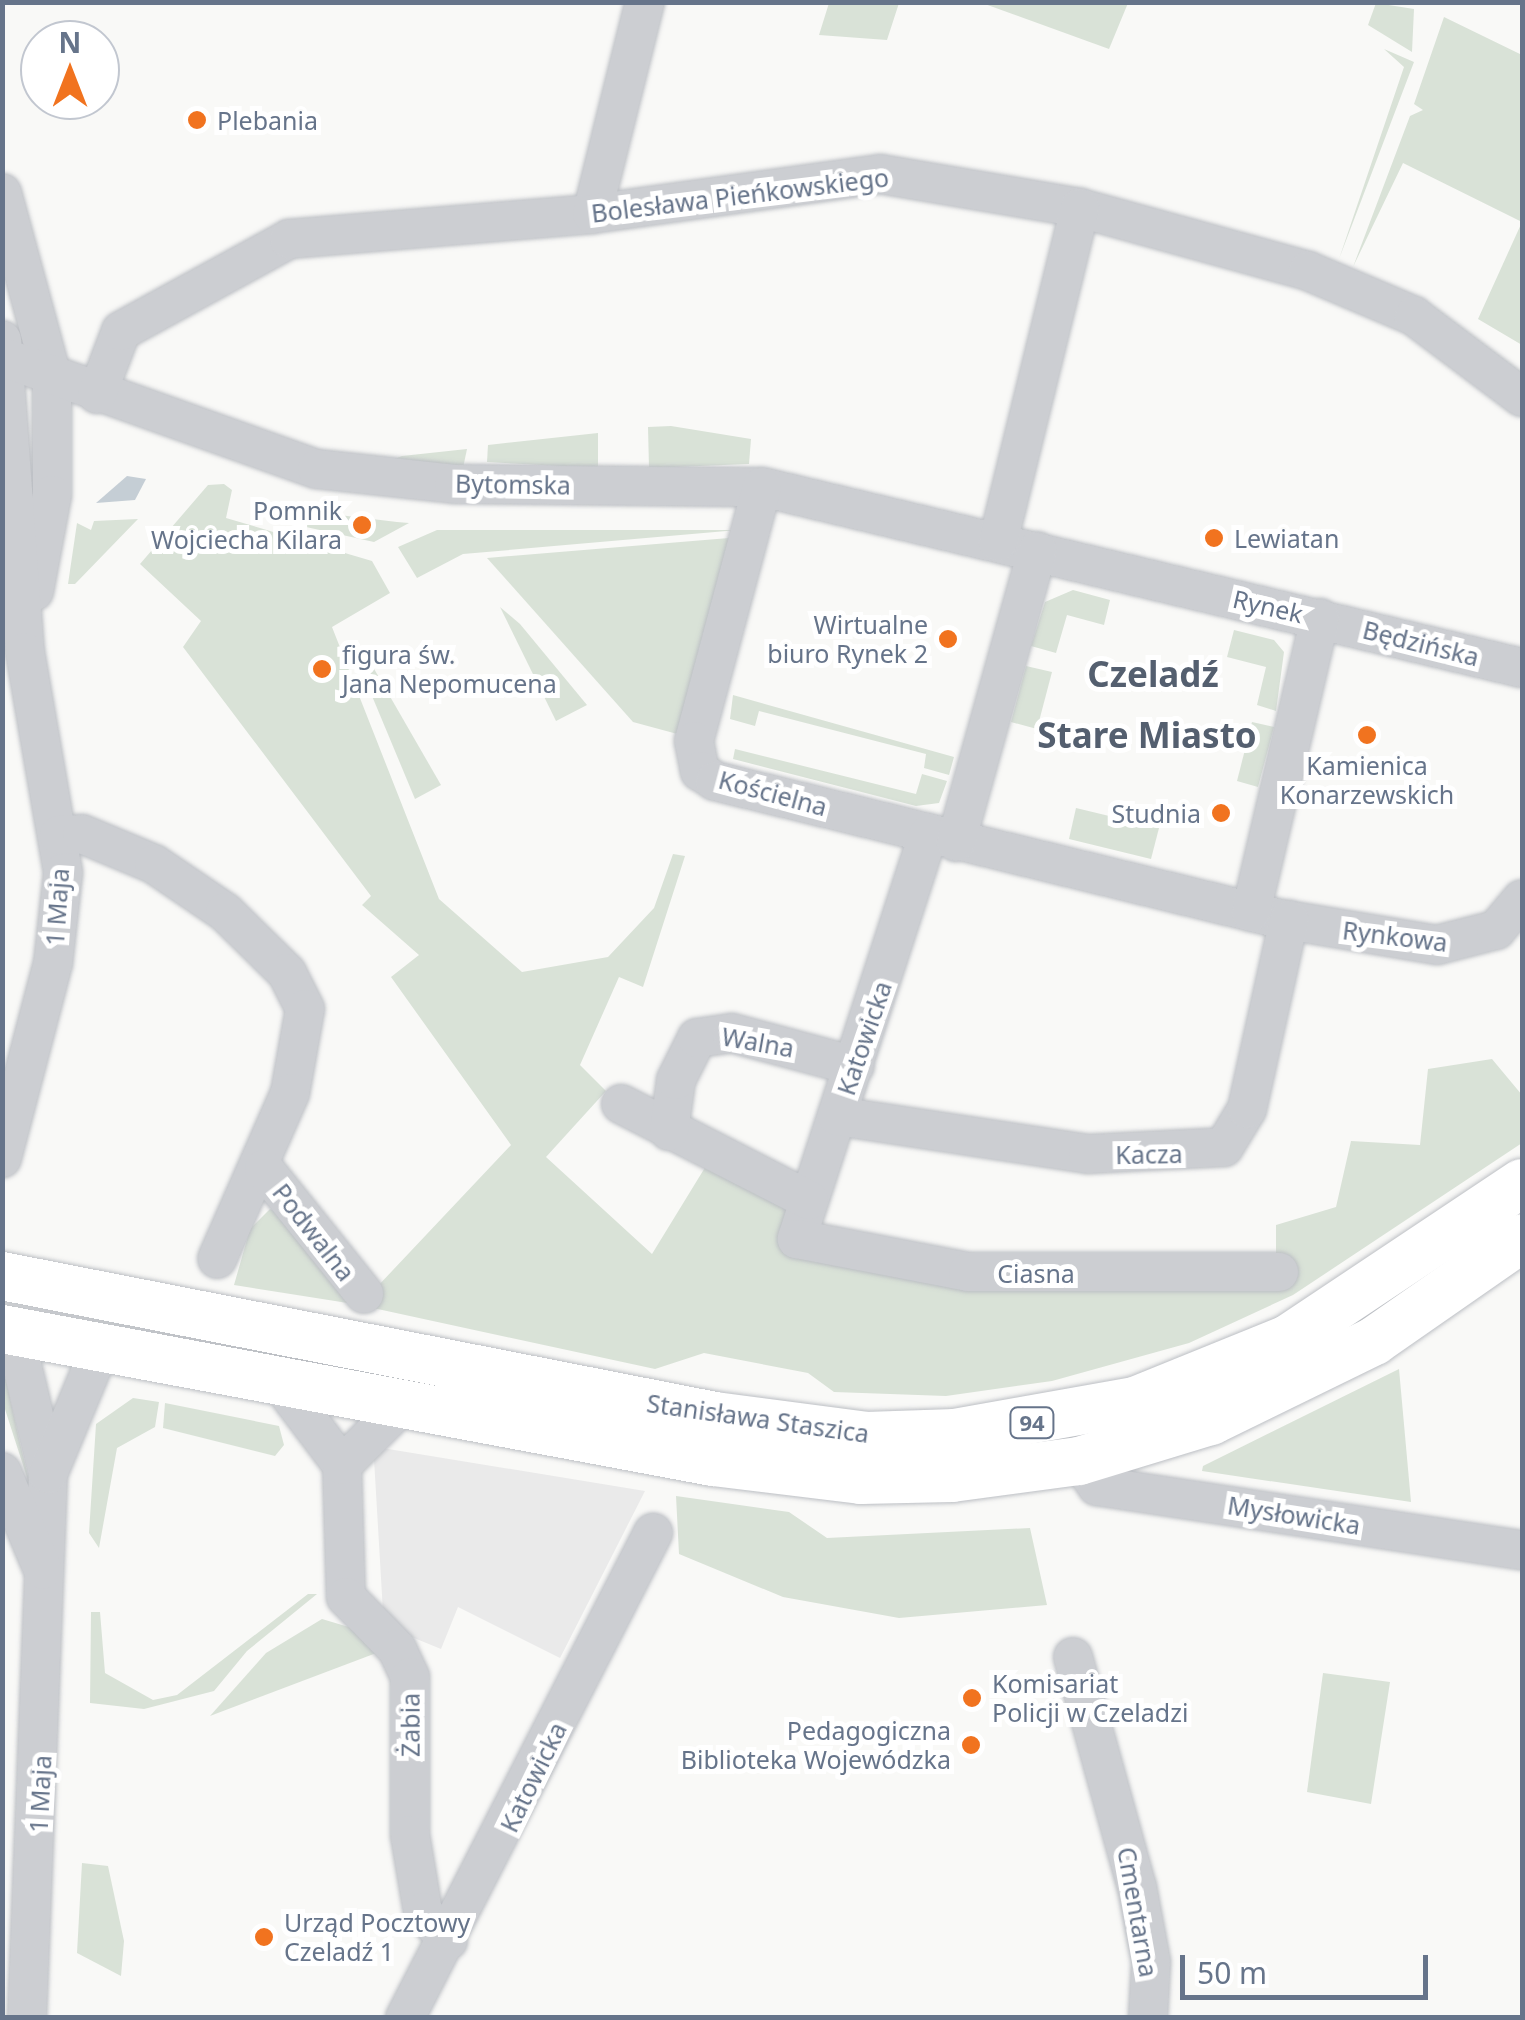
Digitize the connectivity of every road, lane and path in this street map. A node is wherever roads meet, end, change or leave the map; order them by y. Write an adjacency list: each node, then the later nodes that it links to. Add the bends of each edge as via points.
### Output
1 (645, 2): 4 (street)
2 (2, 193): 6 (street, 1 Maja)
3 (1080, 208): 4 (street, Bolesława Pieńkowskiego, via 880,174); 8 (street, Bolesława Pieńkowskiego, via 1354,288 1414,316); 10 (street)
4 (592, 214): 7 (street, Bolesława Pieńkowskiego, via 289,238 121,331)
5 (4, 352): 6 (street, Bytomska); 13 (street, 1 Maja)
6 (52, 376): 7 (street, Bytomska); 13 (street, 1 Maja, via 52,494)
7 (97, 394): 9 (street, Bytomska, via 262,456 374,478)
8 (1522, 397)
9 (762, 487): 10 (street, Bytomska); 16 (street, Kościelna, via 694,759 715,781)
10 (998, 542): 11 (street, Bytomska)
11 (1037, 552): 12 (street, Rynek); 16 (street)
12 (1320, 618): 14 (street, Będzińska); 18 (street, Rynek)
13 (25, 652): 15 (street, 1 Maja)
14 (1522, 668)
15 (59, 836): 24 (street, 1 Maja, via 53,963); 25 (street, Podwalna, via 82,834 154,864 225,912 286,973 305,1009 290,1093)
16 (942, 839): 18 (street); 20 (street, Katowicka)
17 (1522, 899): 19 (street, Rynkowa, via 1471,943)
18 (1251, 912): 19 (street, Rynkowa)
19 (1289, 920): 22 (street, Kacza, via 1242,1124 1210,1153 1047,1151)
20 (855, 1066): 22 (street, Katowicka); 23 (street, Walna, via 732,1033 697,1038 676,1080)
21 (620, 1104): 23 (street)
22 (837, 1116): 27 (street, Katowicka)
23 (669, 1130): 27 (street)
24 (2, 1158)
25 (264, 1169): 30 (street, Podwalna); 33 (street, Podwalna)
26 (1522, 1183): 32 (main road, Stanisława Staszica / 94, via 1271,1346 1135,1402 956,1434 866,1436 714,1416)
27 (808, 1200): 29 (street, Katowicka)
28 (1522, 1238): 39 (main road, Stanisława Staszica / 94, via 1294,1385)
29 (797, 1239): 31 (street, Ciasna, via 968,1272)
30 (216, 1258)
31 (1279, 1272)
32 (2, 1276)
33 (364, 1294)
34 (2, 1329): 36 (main road, Stanisława Staszica / 94)
35 (2, 1340): 42 (street, 1 Maja, via 20,1357)
36 (99, 1351): 37 (main road, Stanisława Staszica / 94); 42 (street)
37 (280, 1384): 38 (main road, Stanisława Staszica / 94); 40 (street)
38 (401, 1406): 39 (main road, Stanisława Staszica / 94, via 861,1480); 40 (street)
39 (1079, 1461): 44 (street, Mysłowicka, via 1097,1486)
40 (342, 1465): 47 (street, Żabia, via 340,1571 346,1597 397,1649 410,1677 410,1835 423,1912)
41 (2, 1472): 45 (street, 1 Maja)
42 (48, 1474): 45 (street, 1 Maja)
43 (654, 1533): 47 (street, Katowicka)
44 (1522, 1550)
45 (43, 1570): 48 (street, 1 Maja)
46 (1073, 1657): 50 (street, Cmentarna, via 1117,1808 1151,1962)
47 (448, 1941): 49 (street, Katowicka)
48 (28, 2018)
49 (405, 2018)
50 (1148, 2018)

